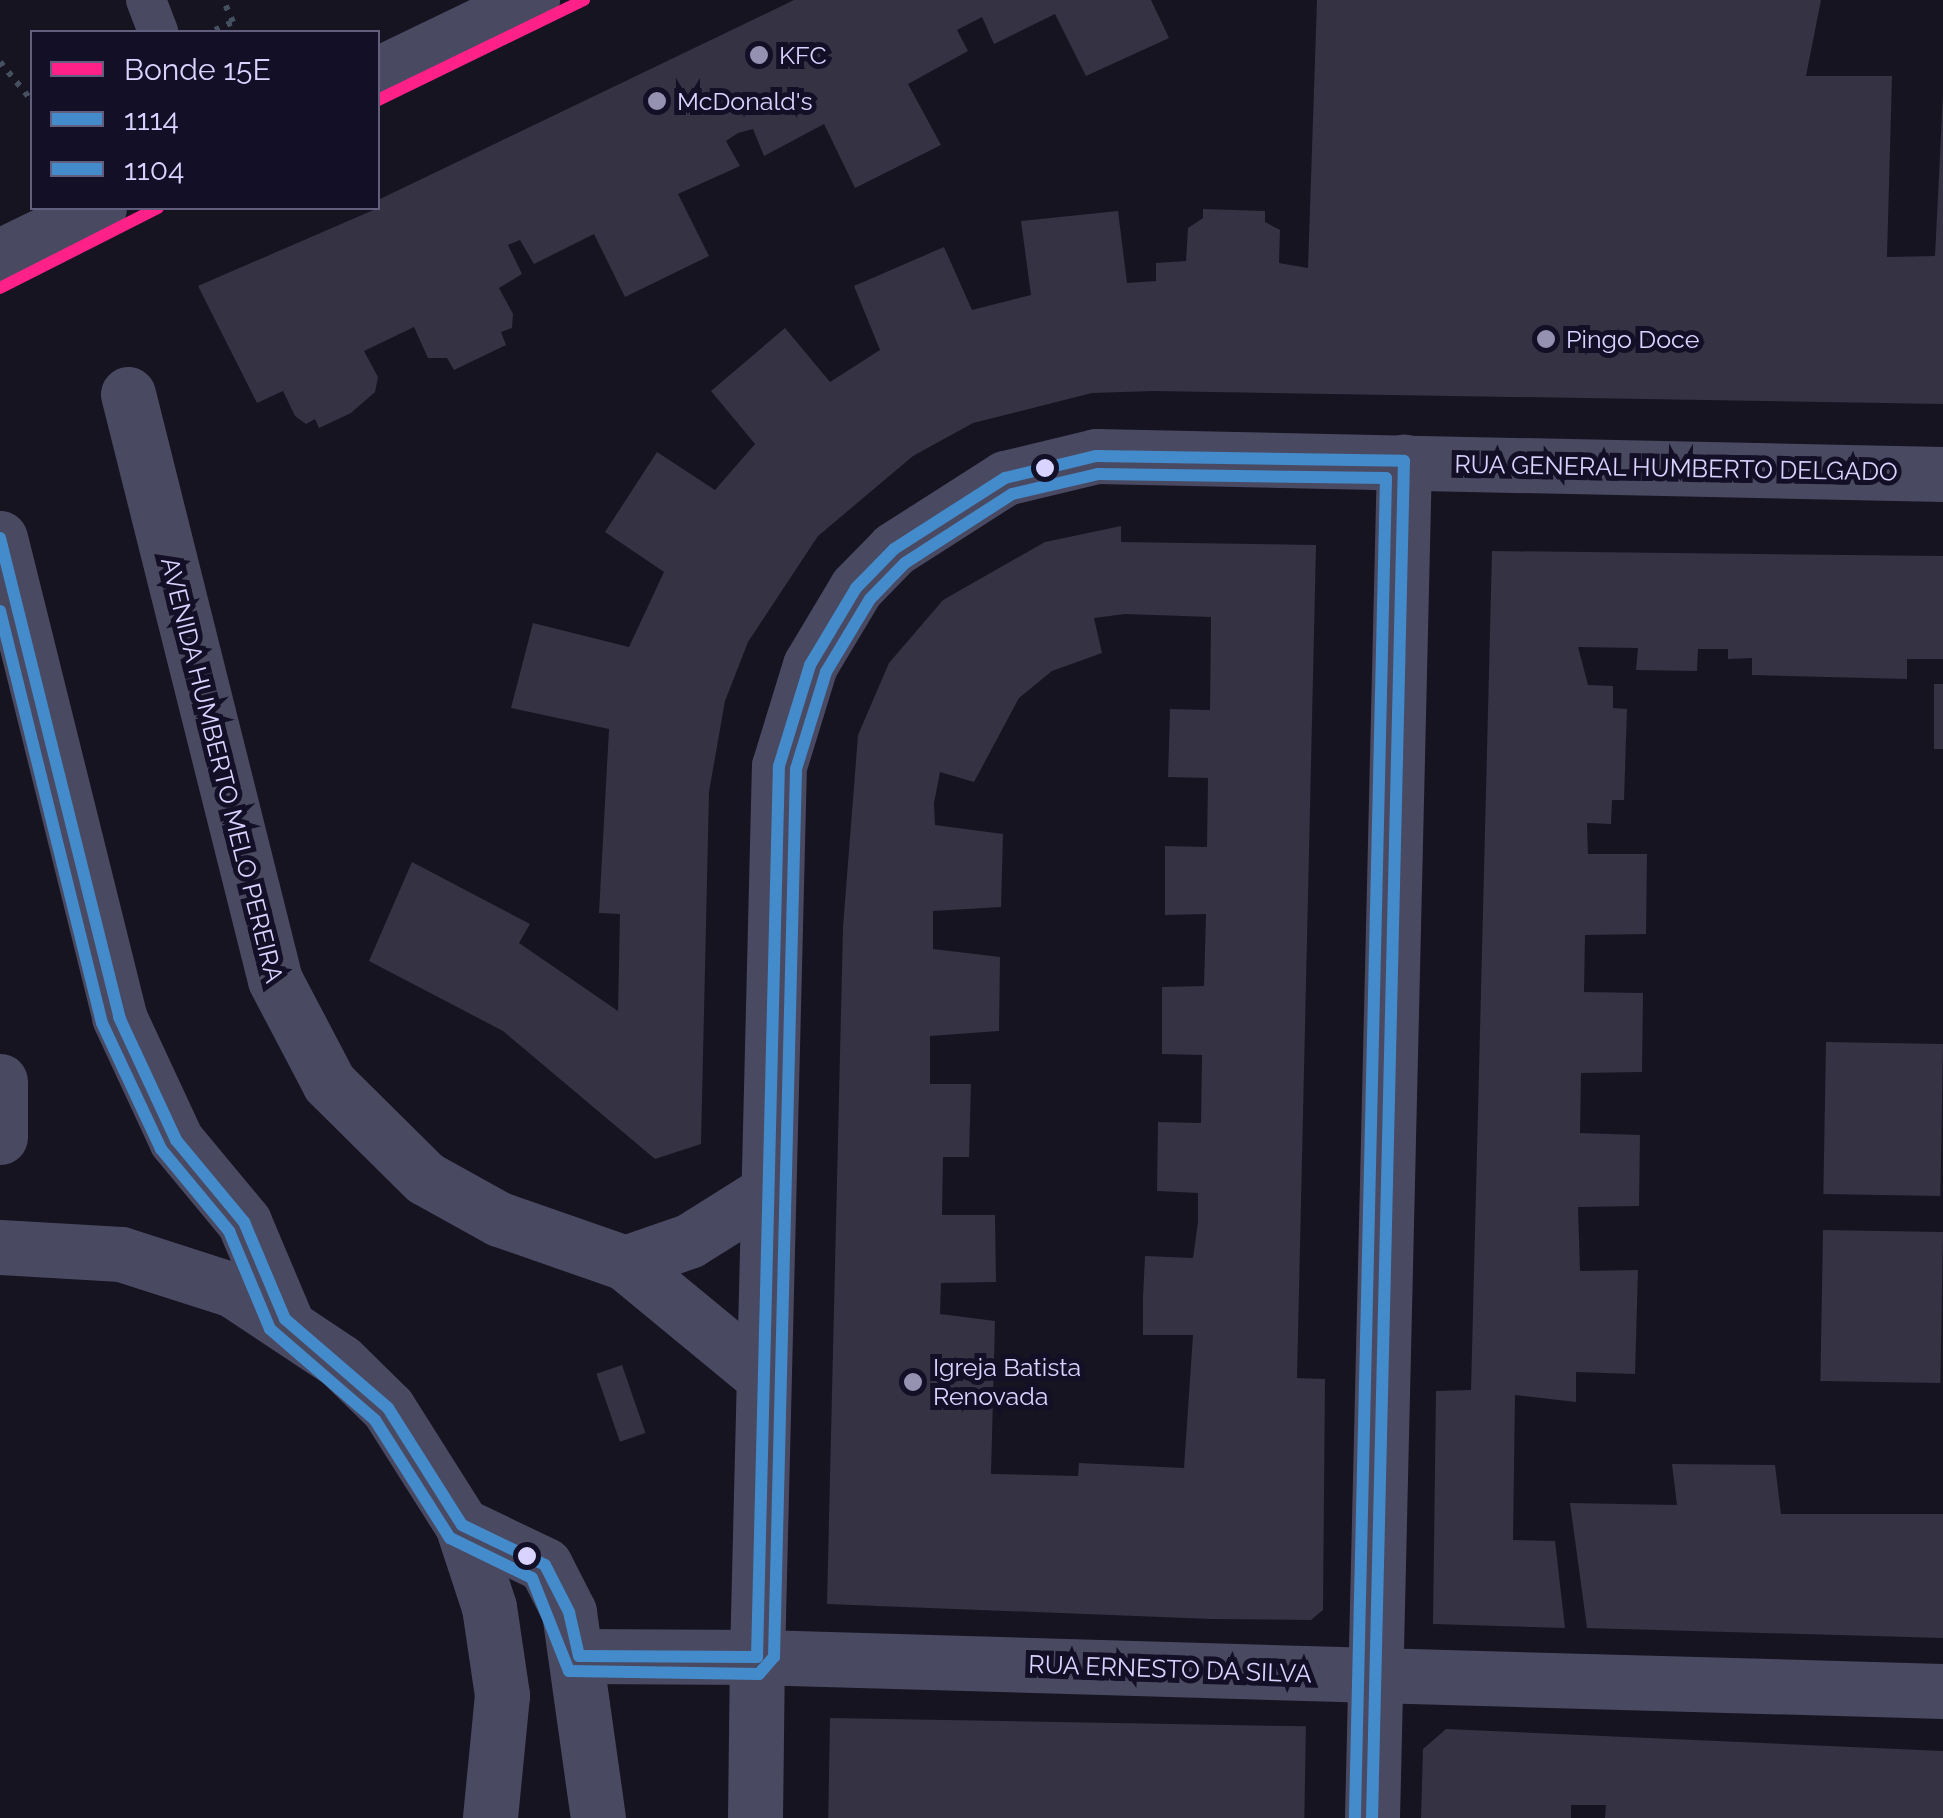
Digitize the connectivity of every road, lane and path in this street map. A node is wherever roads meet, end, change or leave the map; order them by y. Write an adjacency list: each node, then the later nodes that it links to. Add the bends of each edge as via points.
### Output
1 (146, 0): 4 (lane)
2 (222, 0): 5 (path, via 233,22)
3 (532, 0): 7 (street)
4 (157, 30)
5 (215, 30)
6 (0, 62): 8 (path)
7 (380, 73)
8 (30, 100)
9 (95, 210): 10 (street)
10 (0, 256)
11 (128, 394): 19 (street, AVENIDA HUMBERTO MELO PEREIRA, via 270,961 292,1022 356,1115 426,1178 499,1220)
12 (1404, 461): 13 (street, RUA GENERAL HUMBERTO DELGADO); 17 (street, RUA GENERAL HUMBERTO DELGADO, via 1064,462 1005,478 956,505 856,588 810,666 780,766); 25 (street)
13 (1943, 474)
14 (0, 538): 20 (street, via 119,1017 176,1140 244,1222)
15 (0, 1081): 16 (street)
16 (0, 1137)
17 (767, 1192): 19 (street, via 674,1249); 21 (street, RUA GENERAL HUMBERTO DELGADO)
18 (0, 1246): 20 (street, via 62,1246 178,1268)
19 (625, 1263): 21 (street)
20 (284, 1319): 22 (street, via 388,1408)
21 (762, 1376): 24 (street, RUA GENERAL HUMBERTO DELGADO)
22 (462, 1525): 23 (street, via 545,1566 569,1612); 27 (street, via 490,1608 502,1695)
23 (579, 1656): 24 (street, RUA ERNESTO DA SILVA); 28 (street)
24 (757, 1657): 25 (street, RUA ERNESTO DA SILVA); 29 (street, RUA GENERAL HUMBERTO DELGADO)
25 (1375, 1676): 26 (street, RUA ERNESTO DA SILVA); 30 (street)
26 (1943, 1691)
27 (490, 1818)
28 (598, 1818)
29 (755, 1818)
30 (1372, 1818)

